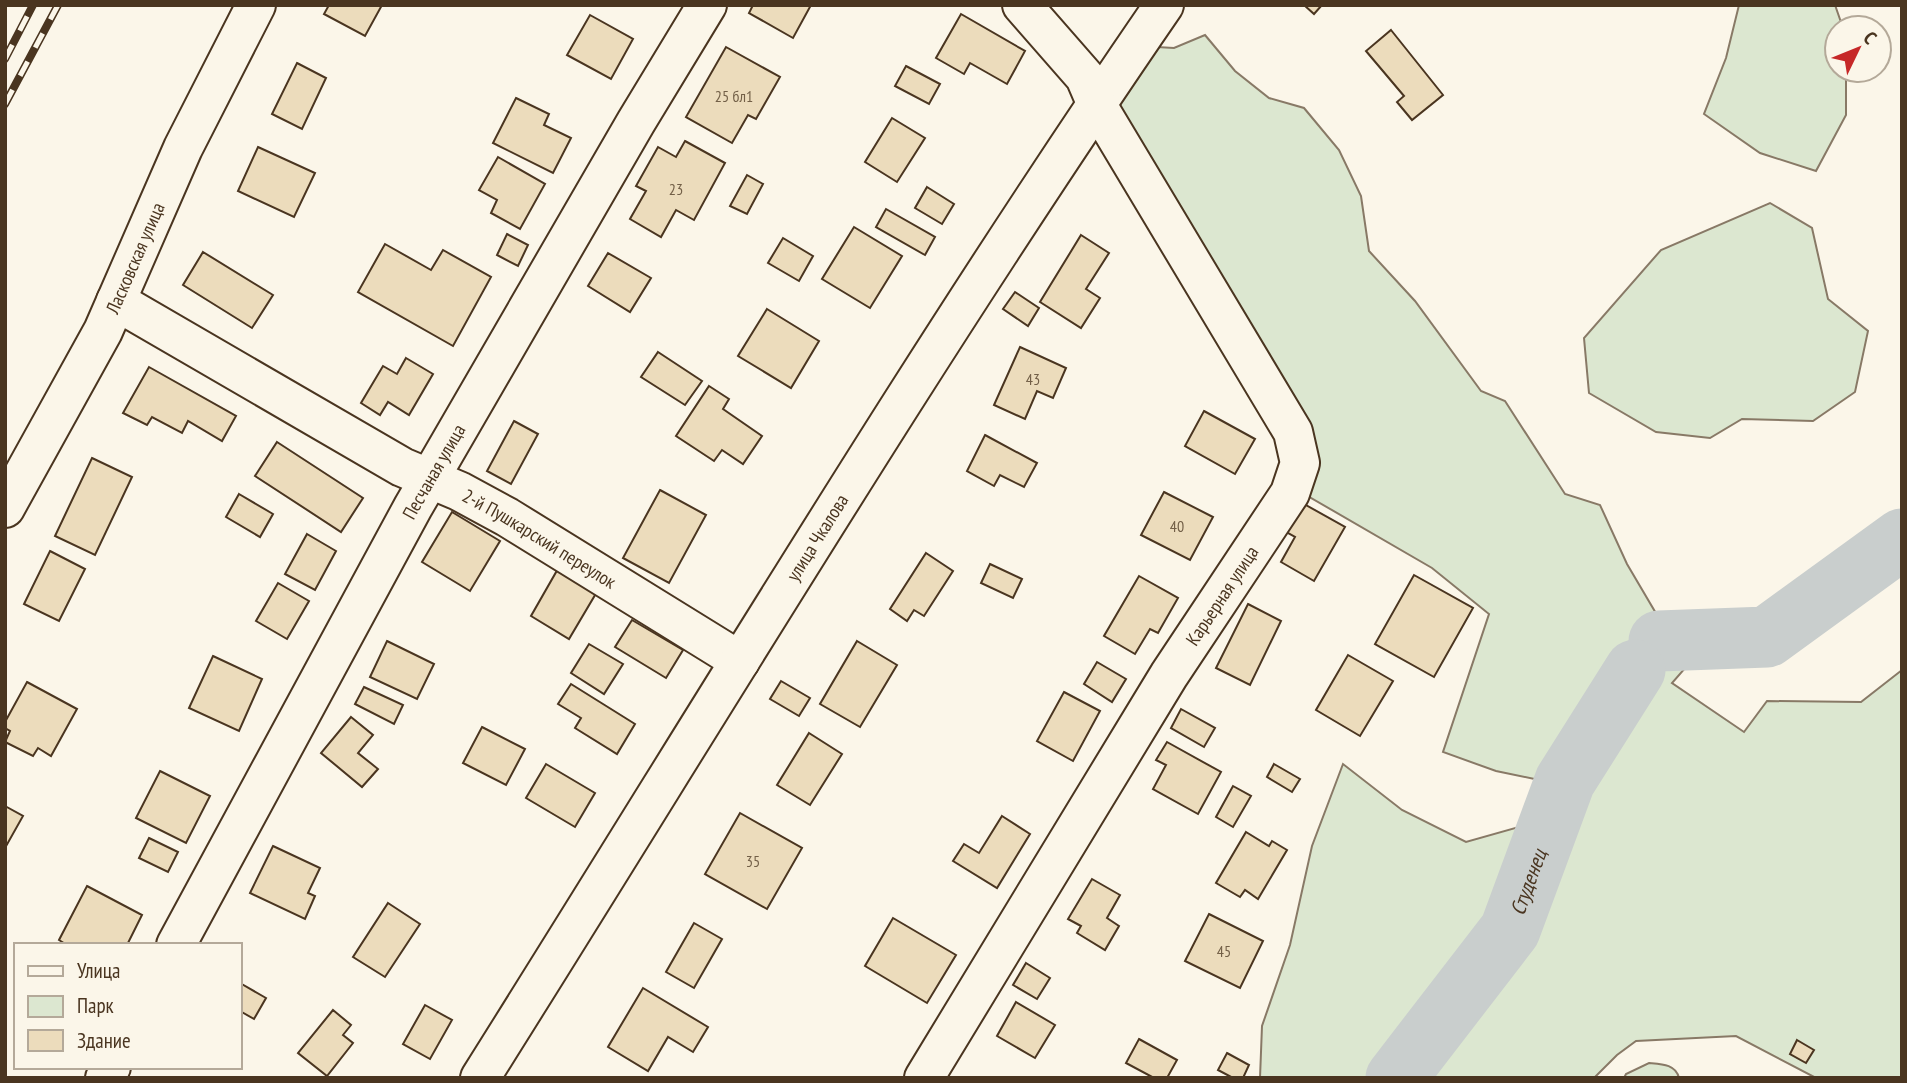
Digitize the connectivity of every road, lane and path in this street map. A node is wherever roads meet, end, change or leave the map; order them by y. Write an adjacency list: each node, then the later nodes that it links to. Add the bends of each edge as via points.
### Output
1 (256, 5): 6 (street, Ласковская улица, via 183,148)
2 (706, 5): 7 (street, Песчаная улица)
3 (1022, 5): 5 (street, via 1085,77)
4 (1164, 5): 5 (street, улица Чкалова)
5 (1097, 105): 9 (street, улица Чкалова); 11 (street, Карьерная улица, via 1293,432 1300,463 1290,493 1169,676)
6 (116, 301): 7 (street, 2-й Пушкарский переулок); 8 (street, Ласковская улица)
7 (429, 479): 9 (street, 2-й Пушкарский переулок, via 507,517); 10 (street, Песчаная улица)
8 (5, 508)
9 (740, 661): 12 (street, улица Чкалова)
10 (177, 943)
11 (930, 1076)
12 (480, 1078)

